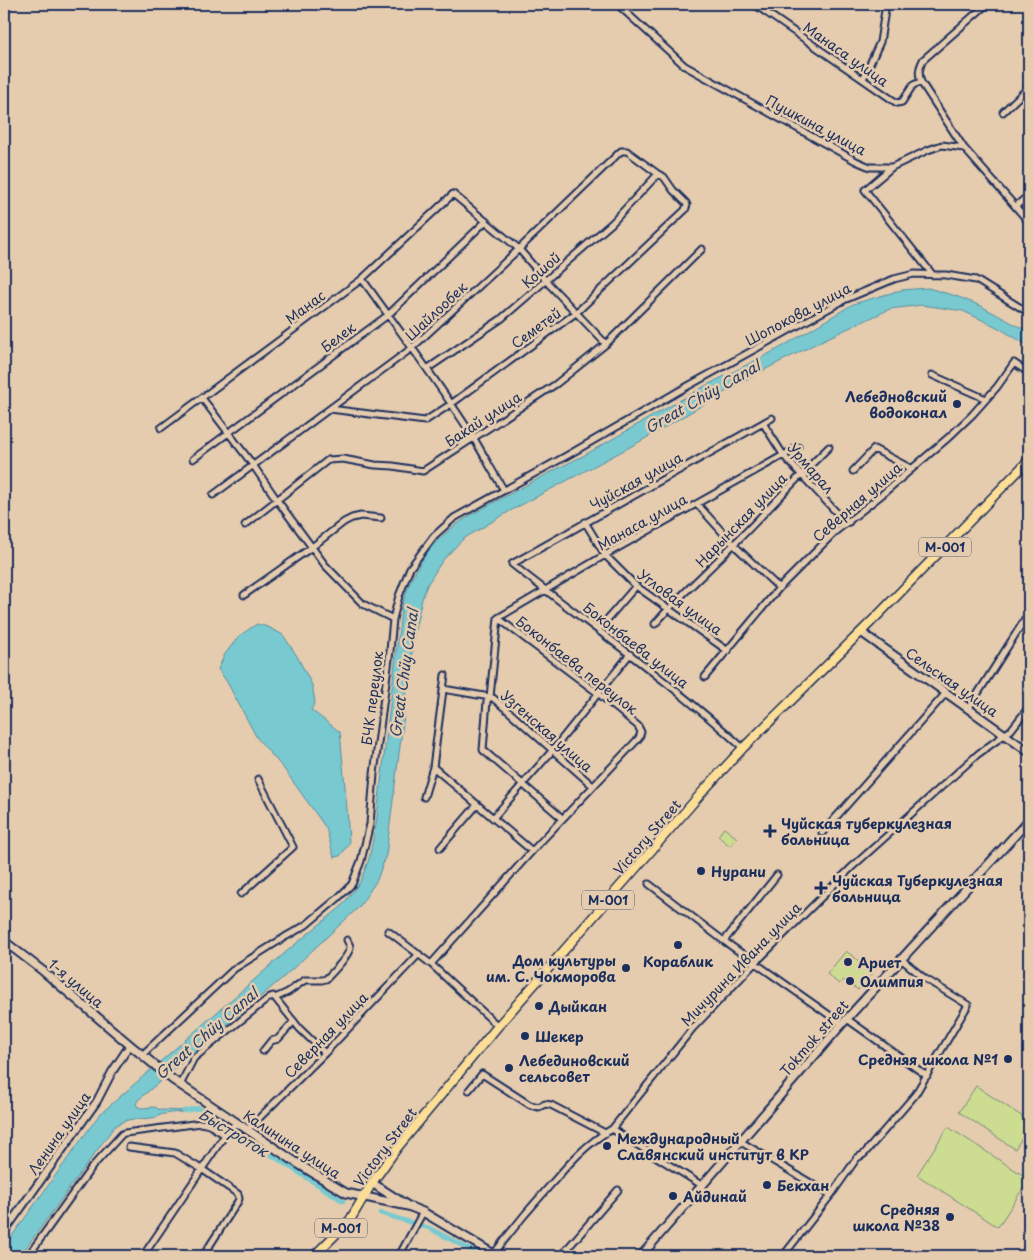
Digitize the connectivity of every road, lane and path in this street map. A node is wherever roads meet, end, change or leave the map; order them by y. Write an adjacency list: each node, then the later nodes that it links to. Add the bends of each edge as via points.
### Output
1 (617, 4): 10 (street, Пушкина улица, via 685,66 856,161 870,166)
2 (754, 4): 5 (street, Манаса улица)
3 (987, 4): 6 (street, via 923,60 919,67)
4 (885, 5): 5 (street, via 880,42)
5 (863, 79): 6 (street, Манаса улица, via 897,103 902,102 913,85)
6 (921, 82): 9 (street)
7 (1029, 87): 8 (street)
8 (1003, 112)
9 (964, 148): 10 (street, Пушкина улица, via 942,145); 13 (street)
10 (892, 167): 18 (street, via 865,190)
11 (658, 174): 16 (street, Шайлообек, via 627,151 621,151); 20 (street, Кошой, via 612,223); 21 (street, Семетей, via 664,177 686,207)
12 (1029, 195): 13 (street)
13 (1016, 206): 15 (street)
14 (486, 221): 16 (street); 19 (street, Манас, via 454,194); 23 (street, Белек)
15 (1029, 222)
16 (519, 249): 20 (street); 25 (street, Шайлообек)
17 (702, 249): 24 (street, Бакай улица)
18 (933, 275): 22 (street, Шопокова улица, via 976,280); 29 (street, Шопокова улица, via 914,274 894,279 844,300)
19 (362, 279): 23 (street); 30 (street, Манас)
20 (546, 281): 21 (street); 26 (street, Кошой, via 501,319)
21 (576, 312): 24 (street); 32 (street, Семетей)
22 (1029, 313)
23 (388, 315): 25 (street); 37 (street, Белек)
24 (606, 344): 38 (street, Бакай улица, via 556,384)
25 (412, 348): 26 (street); 33 (street, Шайлообек)
26 (427, 369): 32 (street)
27 (1029, 372): 31 (street, Северная улица, via 1014,363)
28 (932, 375): 31 (street)
29 (679, 392): 48 (street, БЧК переулок)
30 (202, 398): 36 (street, Манас); 37 (street)
31 (986, 399): 45 (street, Северная улица)
32 (451, 404): 33 (street, Семетей, via 425,421); 38 (street)
33 (330, 409): 44 (street, Шайлообек)
34 (772, 418): 35 (street, Чуйская улица)
35 (763, 423): 41 (street, Урмарал); 53 (street, Чуйская улица)
36 (161, 428)
37 (229, 433): 42 (street, Белек); 44 (street)
38 (474, 438): 48 (street); 50 (street, Бакай улица, via 423,471 343,459 328,460)
39 (798, 447): 41 (street, Манаса улица)
40 (829, 447): 47 (street, Нарынская улица)
41 (784, 456): 47 (street, Урмарал); 51 (street, Манаса улица)
42 (193, 459)
43 (1029, 460): 70 (main road, Victory Street / М-001)
44 (253, 465): 49 (street, Шайлообек); 50 (street)
45 (912, 469): 46 (street, via 874,449); 54 (street, Северная улица)
46 (853, 471)
47 (801, 475): 54 (street, Урмарал); 56 (street, Нарынская улица)
48 (504, 490): 67 (street, БЧК переулок, via 454,518 434,536 410,568)
49 (213, 495)
50 (277, 500): 55 (street, Бакай улица); 57 (street)
51 (697, 504): 56 (street); 58 (street, Манаса улица)
52 (381, 518): 57 (street, via 352,518)
53 (585, 522): 58 (street, Угловая улица); 59 (street, Чуйская улица)
54 (849, 522): 61 (street, Северная улица)
55 (245, 525)
56 (734, 545): 61 (street); 64 (street, Нарынская улица)
57 (312, 547): 63 (street); 67 (street, via 363,604)
58 (605, 555): 60 (street, Угловая улица); 62 (street, Манаса улица)
59 (512, 564): 62 (street, Боконбаева улица)
60 (636, 586): 64 (street, Угловая улица); 69 (street)
61 (779, 588): 71 (street, Северная улица)
62 (546, 591): 66 (street, Манаса улица); 69 (street, Боконбаева улица)
63 (244, 595)
64 (669, 608): 68 (street, Нарынская улица); 71 (street, Угловая улица)
65 (1029, 613): 80 (street)
66 (498, 618): 77 (street, Боконбаева переулок); 78 (street)
67 (393, 619): 115 (street, БЧК переулок, via 370,824 352,884 306,925 234,969)
68 (655, 624)
69 (598, 630): 72 (street, Боконбаева улица)
70 (861, 632): 76 (main road, Сельская улица); 82 (main road, Victory Street / М-001)
71 (728, 651): 74 (street, Северная улица)
72 (630, 654): 77 (street); 82 (street, Боконбаева улица)
73 (445, 675): 75 (street)
74 (705, 677)
75 (443, 689): 78 (street); 85 (street)
76 (946, 693): 80 (main road, Сельская улица); 94 (street)
77 (599, 694): 83 (street); 88 (street, Боконбаева переулок, via 641,732)
78 (489, 699): 83 (street, Узгенская улица, via 493,698); 87 (street, via 482,750)
79 (1029, 707): 81 (street, Мичурина Ивана улица)
80 (968, 709): 81 (main road, Сельская улица)
81 (1005, 734): 84 (main road, Сельская улица); 106 (street, Мичурина Ивана улица, via 978,754 852,867)
82 (742, 748): 111 (main road, Victory Street / М-001)
83 (552, 751): 87 (street); 88 (street, Узгенская улица)
84 (1029, 752)
85 (433, 767): 89 (street); 90 (street)
86 (258, 780): 99 (street, via 293,847)
87 (522, 784): 91 (street); 92 (street)
88 (593, 786): 92 (street)
89 (424, 797)
90 (477, 805): 91 (street); 95 (street)
91 (492, 818): 96 (street)
92 (562, 818): 96 (street)
93 (1029, 820): 105 (main road, Tokmok street)
94 (822, 832)
95 (440, 848)
96 (532, 851): 107 (street)
97 (777, 875): 103 (street)
98 (649, 884): 103 (street)
99 (241, 894)
100 (388, 931): 104 (street)
101 (347, 940): 108 (street, via 350,950 326,979 305,980)
102 (4, 941): 112 (main road, 1-я улица)
103 (724, 941): 106 (street)
104 (419, 954): 107 (street); 114 (street, Северная улица)
105 (901, 959): 110 (main road, Tokmok street); 117 (street, via 924,978 968,1005)
106 (755, 962): 110 (street); 120 (street, Мичурина Ивана улица, via 693,1028)
107 (430, 964): 111 (street)
108 (275, 998): 109 (street); 118 (street, via 270,996 194,1058)
109 (294, 1021): 113 (street); 114 (street)
110 (845, 1022): 117 (street); 124 (main road, Tokmok street)
111 (498, 1026): 127 (main road, Victory Street / М-001)
112 (130, 1045): 115 (main road, 1-я улица); 134 (street, Ленина улица, via 97,1101)
113 (263, 1051)
114 (325, 1053): 122 (street, Северная улица)
115 (142, 1055): 116 (main road, 1-я улица)
116 (150, 1061): 118 (main road, Калинина улица)
117 (927, 1076): 131 (street, via 915,1095 857,1158)
118 (180, 1085): 121 (main road, Калинина улица)
119 (469, 1090): 123 (street, via 482,1074 530,1105 550,1104)
120 (612, 1129): 123 (street, Мичурина Ивана улица); 128 (street)
121 (230, 1130): 122 (main road, Калинина улица); 126 (street); 135 (street, via 201,1123 122,1134 92,1167)
122 (247, 1130): 130 (main road, Калинина улица, via 330,1184 346,1193)
123 (605, 1133): 140 (street, Мичурина Ивана улица, via 570,1161)
124 (741, 1142): 128 (main road, Tokmok street); 131 (street)
125 (128, 1147): 126 (street, via 175,1153)
126 (203, 1170): 136 (street); 137 (street, via 238,1194 239,1199)
127 (372, 1183): 130 (main road, Victory Street / М-001); 132 (main road, Калинина улица)
128 (700, 1184): 142 (main road, Tokmok street)
129 (618, 1190): 141 (street)
130 (364, 1196): 132 (main road, Калинина улица); 138 (main road, Victory Street / М-001, via 350,1220)
131 (831, 1196): 143 (street)
132 (408, 1206): 133 (main road, Калинина улица)
133 (423, 1212): 139 (street); 140 (main road, Калинина улица)
134 (4, 1232)
135 (28, 1256)
136 (144, 1256)
137 (203, 1256)
138 (314, 1256)
139 (399, 1256)
140 (494, 1256)
141 (561, 1256)
142 (641, 1256)
143 (783, 1256)

